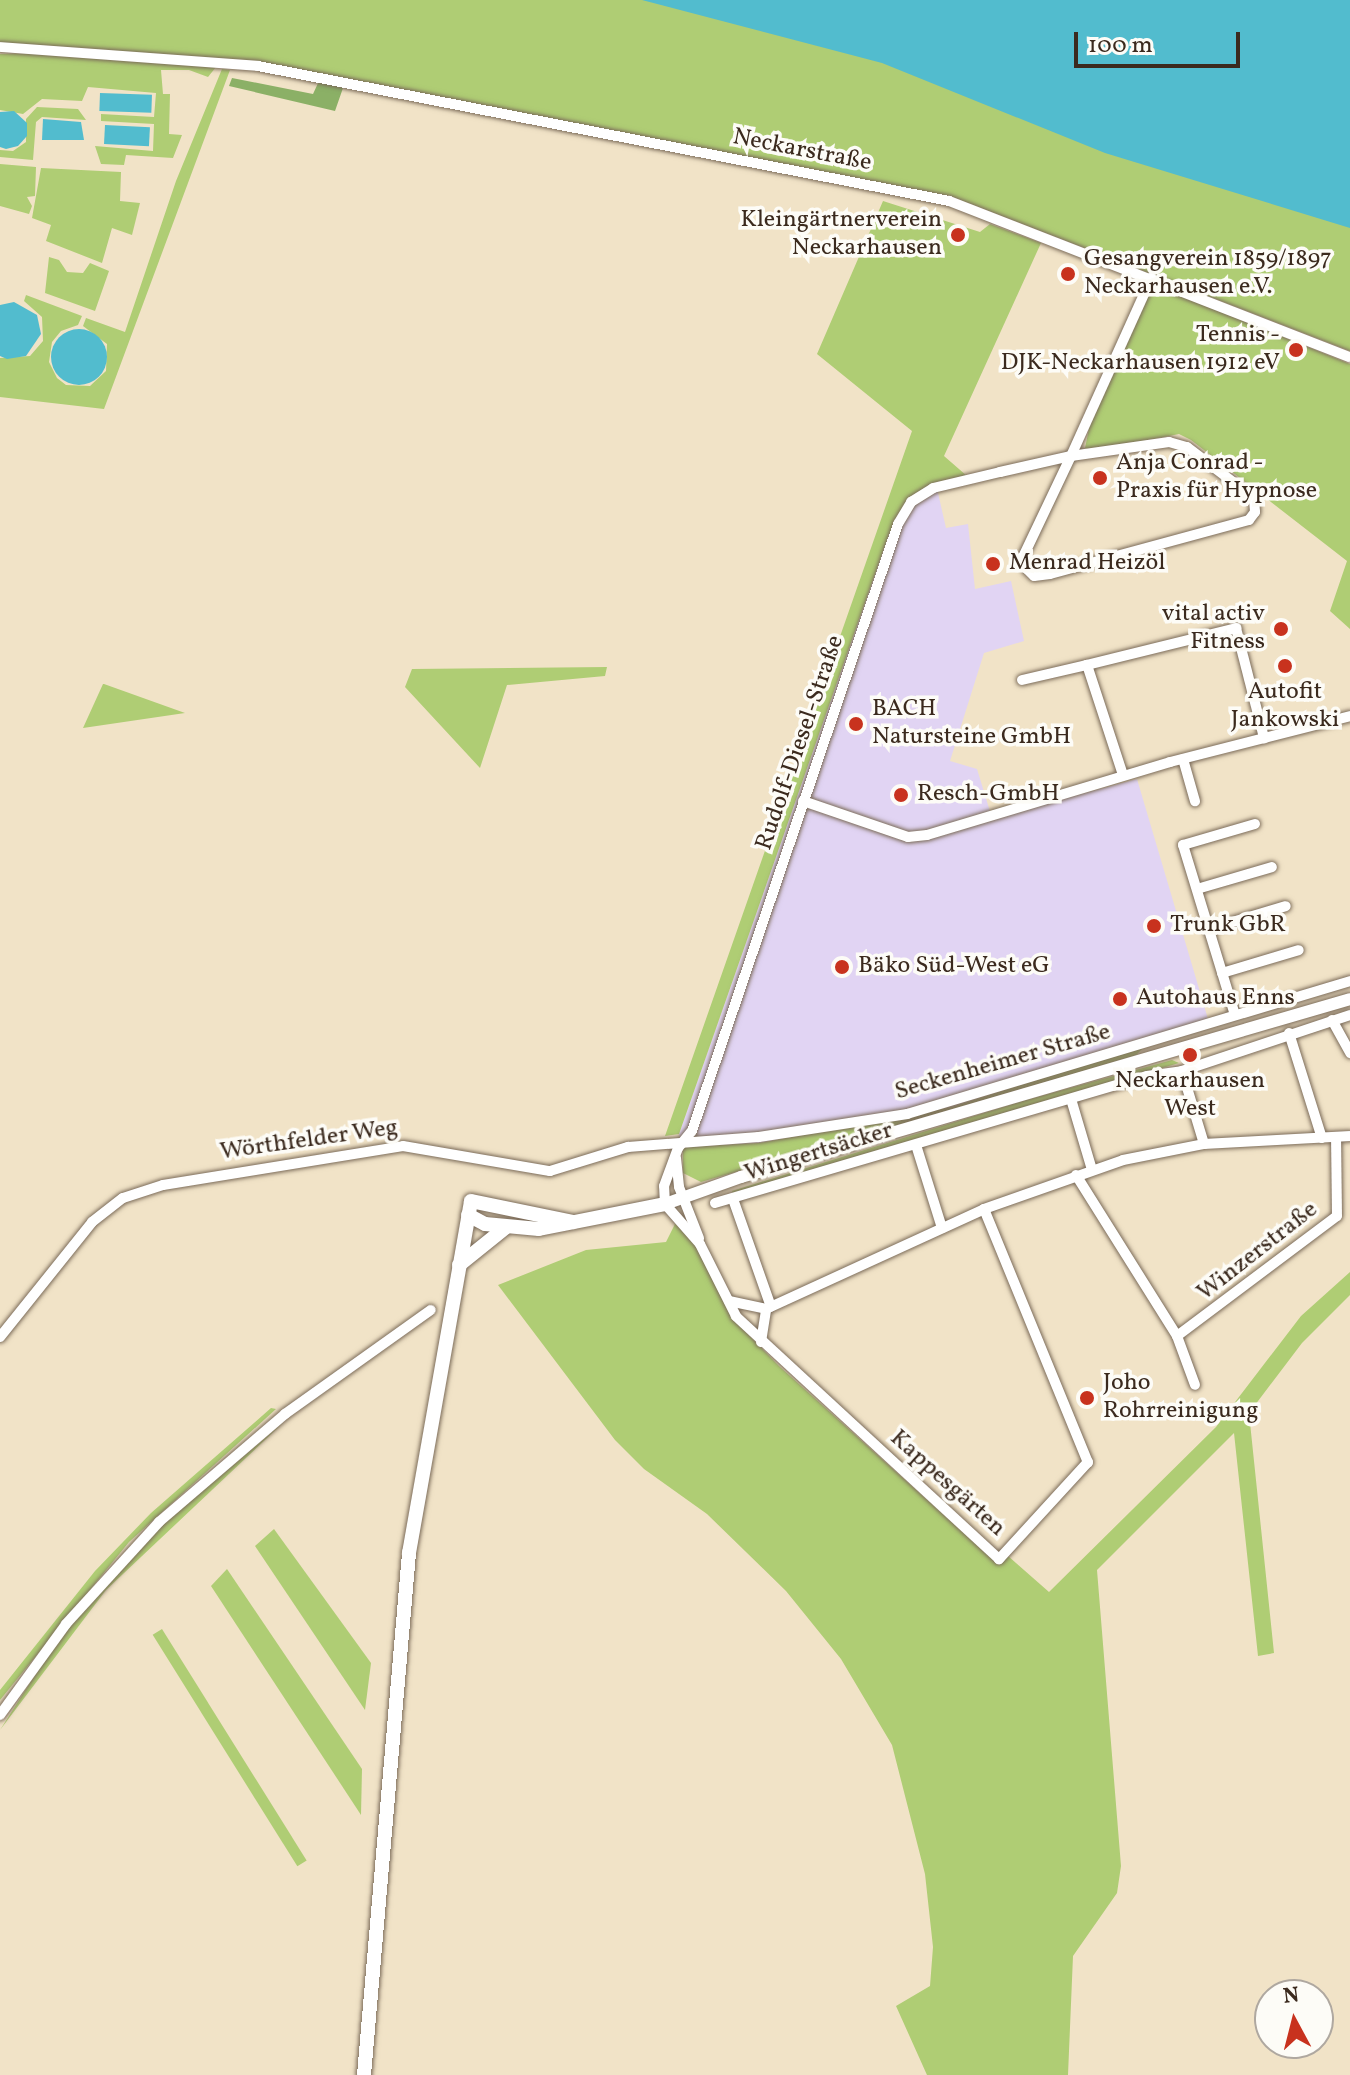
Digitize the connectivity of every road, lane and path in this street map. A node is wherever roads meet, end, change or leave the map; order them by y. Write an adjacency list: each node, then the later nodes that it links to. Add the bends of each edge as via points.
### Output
1 (0, 47): 2 (street, Neckarstraße, via 225,63 949,201)
2 (1152, 277): 3 (street, Neckarstraße); 4 (street)
3 (1350, 357)
4 (1071, 456): 4 (street, Rudolf-Diesel-Straße, via 1023,557 1034,576 1249,520 1255,512 1254,500 1245,491 1178,443); 11 (street, Rudolf-Diesel-Straße, via 933,488 911,502 898,524)
5 (1087, 665): 6 (street); 8 (street, via 1236,628); 10 (street)
6 (1022, 680)
7 (1350, 716): 8 (street)
8 (1264, 738): 9 (street)
9 (1183, 759): 10 (street); 12 (street)
10 (1123, 775): 11 (street, via 908,837)
11 (803, 801): 32 (street, Rudolf-Diesel-Straße, via 692,1131)
12 (1195, 801)
13 (1255, 824): 15 (street, via 1183,845)
14 (1272, 867): 15 (street)
15 (1197, 889): 17 (street)
16 (1286, 906): 17 (street)
17 (1209, 929): 19 (street)
18 (1299, 950): 19 (street)
19 (1222, 973): 22 (street)
20 (1350, 981): 22 (street, Seckenheimer Straße)
21 (1350, 999): 38 (street)
22 (1235, 1015): 32 (street, Seckenheimer Straße, via 907,1114 759,1137)
23 (1350, 1015): 24 (street, Wingertsäcker)
24 (1332, 1020): 25 (street, Wingertsäcker); 26 (street)
25 (1289, 1033): 27 (street, Wingertsäcker); 31 (street)
26 (1350, 1053)
27 (1182, 1071): 28 (street, Wingertsäcker); 33 (street)
28 (1071, 1099): 34 (street, Wingertsäcker); 36 (street)
29 (1350, 1136): 30 (street)
30 (1336, 1137): 31 (street); 52 (street, Winzerstraße, via 1337,1216)
31 (1322, 1138): 33 (street)
32 (683, 1140): 35 (street, Rudolf-Diesel-Straße); 53 (street, Wörthfelder Weg, via 612,1150 562,1170 526,1168 444,1150 378,1147 217,1173 123,1198 92,1222)
33 (1204, 1144): 36 (street)
34 (916, 1145): 39 (street, Wingertsäcker); 46 (street, Wingertsäcker)
35 (676, 1156): 38 (street); 41 (street, Rudolf-Diesel-Straße, via 664,1186)
36 (1092, 1170): 37 (street)
37 (1076, 1175): 43 (street); 52 (street)
38 (686, 1197): 41 (street); 47 (street, Kappesgärten)
39 (733, 1199): 40 (street, Wingertsäcker); 50 (street, Wingertsäcker)
40 (715, 1203)
41 (665, 1204): 44 (main road); 47 (street, Kappesgärten)
42 (470, 1208): 44 (main road); 45 (main road); 48 (main road)
43 (984, 1209): 46 (street); 54 (street, Kappesgärten, via 1088,1462 999,1559)
44 (573, 1222): 45 (main road)
45 (505, 1228): 48 (main road)
46 (942, 1228): 50 (street)
47 (700, 1244): 49 (street, Kappesgärten)
48 (458, 1265): 57 (main road, via 409,1553)
49 (729, 1301): 50 (street); 54 (street, Kappesgärten)
50 (769, 1308): 54 (street, Wingertsäcker)
51 (431, 1310): 56 (street, via 285,1414 159,1522 66,1624)
52 (1177, 1336): 55 (street)
53 (0, 1337)
54 (761, 1342)
55 (1195, 1385)
56 (0, 1715)
57 (364, 2075)

